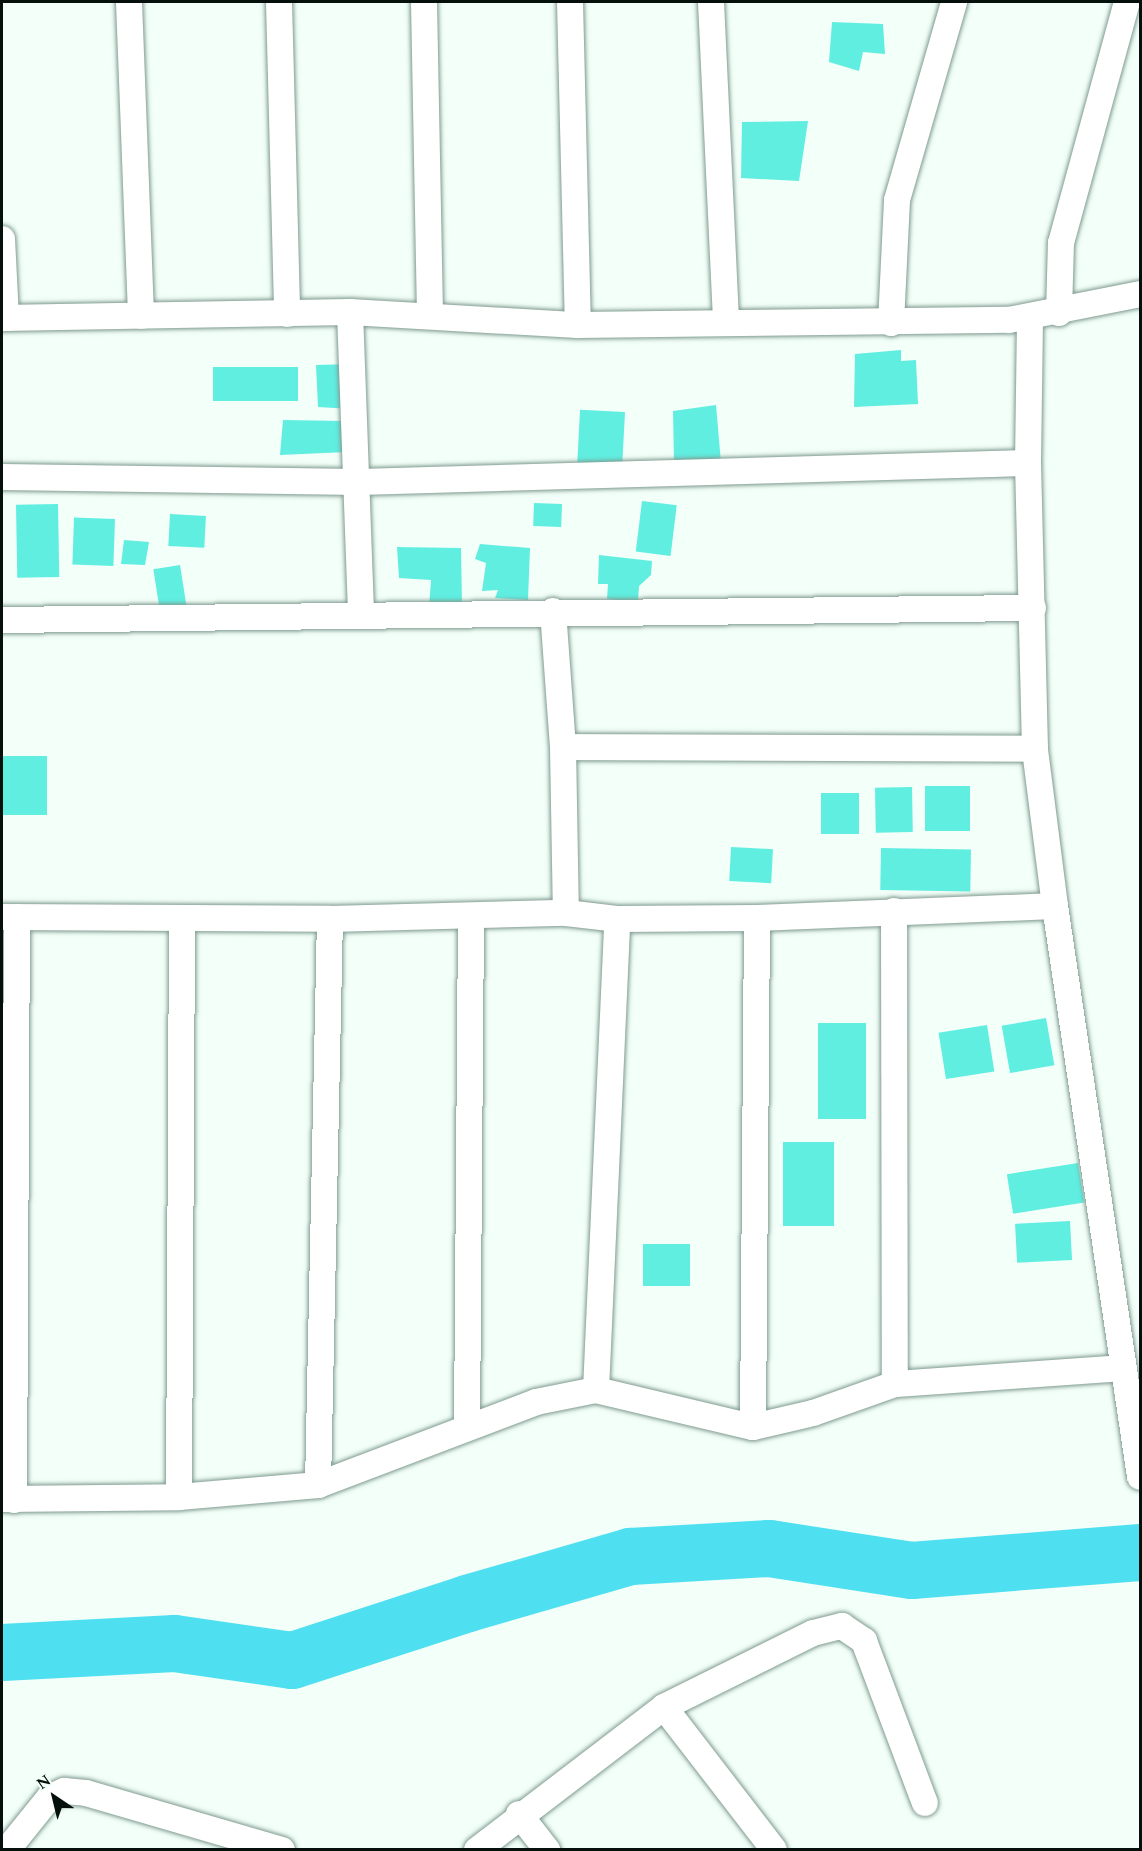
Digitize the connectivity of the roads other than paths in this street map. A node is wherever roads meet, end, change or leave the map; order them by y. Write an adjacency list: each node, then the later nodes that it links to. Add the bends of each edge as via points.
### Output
1 (129, 2): 14 (street)
2 (279, 2): 12 (street)
3 (424, 2): 13 (street)
4 (570, 2): 19 (street)
5 (711, 2): 18 (street)
6 (954, 2): 17 (street, via 897,200)
7 (1127, 2): 11 (street, via 1061,243)
8 (2, 239): 16 (street)
9 (1140, 294): 11 (street)
10 (350, 312): 12 (street); 13 (street); 22 (street)
11 (1059, 313): 15 (street)
12 (287, 314): 14 (street)
13 (430, 315): 19 (street)
14 (141, 316): 16 (street)
15 (1030, 317): 17 (street); 20 (street)
16 (4, 318)
17 (891, 322): 18 (street)
18 (726, 323): 19 (street)
19 (578, 325)
20 (1029, 463): 22 (street); 23 (street)
21 (2, 477): 22 (street)
22 (359, 482): 25 (street)
23 (1033, 608): 24 (street); 28 (street)
24 (553, 611): 25 (street); 27 (street)
25 (361, 616): 26 (street)
26 (2, 620)
27 (562, 747): 28 (street); 31 (street)
28 (1035, 749): 29 (street)
29 (1055, 906): 30 (street); 38 (street)
30 (894, 911): 35 (street); 39 (street)
31 (566, 913): 33 (street); 37 (street)
32 (10, 917): 34 (street); 46 (street)
33 (471, 917): 36 (street); 41 (street)
34 (182, 918): 36 (street); 45 (street)
35 (757, 918): 37 (street); 42 (street)
36 (330, 919): 44 (street)
37 (617, 919): 40 (street)
38 (1121, 1368): 39 (street); 43 (street)
39 (895, 1384): 42 (street, via 813,1413)
40 (596, 1390): 41 (street, via 536,1401); 42 (street)
41 (466, 1427): 44 (street)
42 (753, 1427)
43 (1140, 1477)
44 (318, 1485): 45 (street)
45 (179, 1497): 46 (street)
46 (8, 1499)
47 (664, 1707): 48 (street, via 813,1633 842,1626 864,1641); 49 (street); 54 (street)
48 (925, 1803)
49 (519, 1814): 52 (street); 53 (street)
50 (279, 1849): 51 (street, via 86,1792 64,1791 49,1798)
51 (6, 1850)
52 (477, 1850)
53 (547, 1850)
54 (774, 1850)

